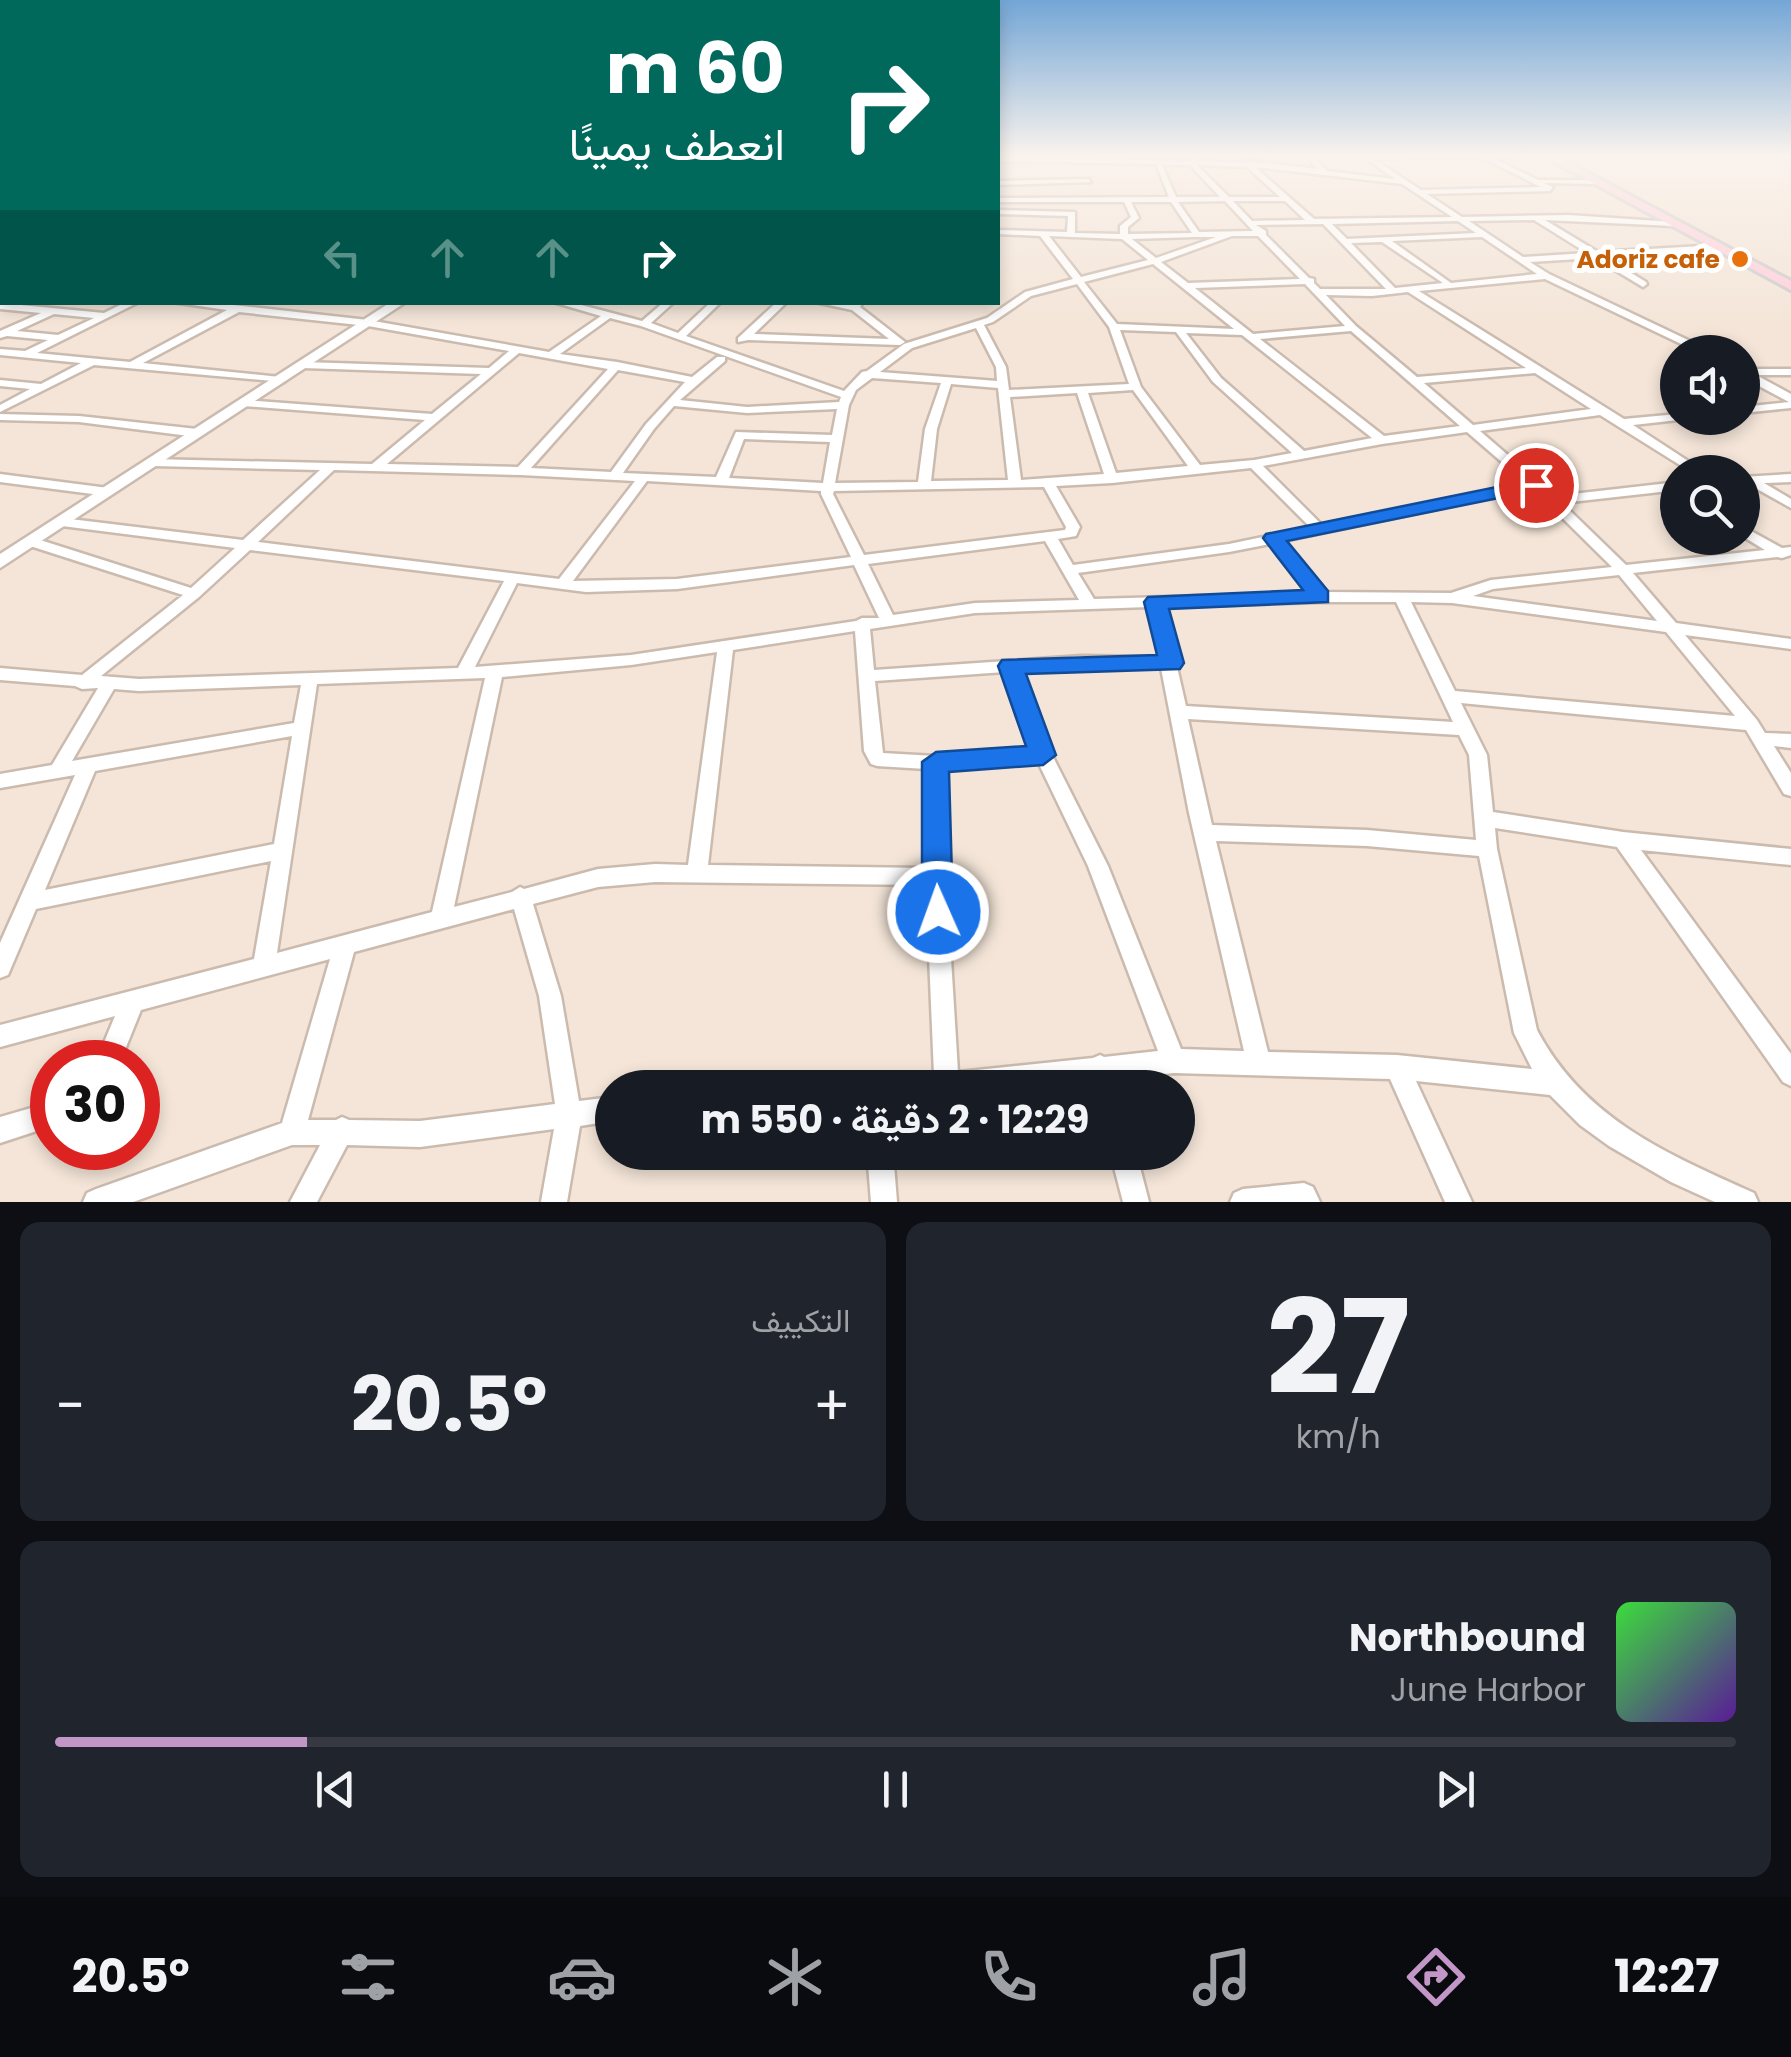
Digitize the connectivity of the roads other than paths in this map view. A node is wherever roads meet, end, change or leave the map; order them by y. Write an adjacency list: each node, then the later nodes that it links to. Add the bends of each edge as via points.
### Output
1 (1000, 212): 9 (street)
2 (1132, 212): 24 (street)
3 (1182, 212): 23 (street)
4 (1239, 212): 13 (street)
5 (1302, 212): 14 (street)
6 (1447, 212): 10 (street)
7 (1652, 212): 16 (main road)
8 (1657, 212): 35 (main road)
9 (1050, 214): 20 (street, via 1073,215)
10 (1453, 216): 11 (street); 12 (street); 22 (street)
11 (1535, 217): 16 (street); 28 (street)
12 (1357, 220): 15 (street); 25 (street)
13 (1249, 222): 14 (street); 18 (street)
14 (1312, 222): 15 (street)
15 (1325, 222): 26 (street)
16 (1674, 224): 27 (main road)
17 (1000, 232): 19 (street)
18 (1263, 232): 21 (street); 33 (street)
19 (1043, 234): 20 (street); 32 (street)
20 (1071, 234): 24 (street)
21 (1229, 235): 23 (street); 30 (street)
22 (1481, 235): 25 (street); 29 (street)
23 (1198, 236): 24 (street)
24 (1124, 237): 30 (street)
25 (1384, 240): 26 (street); 34 (street)
26 (1346, 241): 39 (street)
27 (1718, 247): 28 (street); 35 (main road)
28 (1595, 257): 29 (street); 36 (street)
29 (1520, 260): 31 (street)
30 (1154, 261): 32 (street); 37 (street)
31 (1546, 276): 34 (street); 67 (street)
32 (1076, 281): 42 (street); 62 (street)
33 (1311, 281): 37 (street); 40 (street)
34 (1447, 282): 38 (street)
35 (1791, 283)
36 (1643, 284)
37 (1188, 286): 66 (street)
38 (1410, 289): 39 (street); 81 (street)
39 (1393, 291): 40 (street)
40 (1321, 292): 63 (street)
41 (1000, 300): 42 (street)
42 (1013, 303): 61 (street)
43 (65, 305): 55 (street)
44 (129, 305): 58 (street)
45 (214, 305): 54 (street)
46 (279, 305): 56 (street)
47 (395, 305): 59 (street)
48 (569, 305): 57 (street)
49 (666, 305): 60 (street)
50 (713, 305): 68 (street)
51 (780, 305): 69 (street)
52 (0, 306): 55 (street)
53 (857, 306): 71 (street)
54 (237, 308): 56 (street); 78 (street)
55 (52, 311): 58 (street); 65 (street)
56 (268, 312): 59 (street)
57 (608, 315): 60 (street); 75 (street)
58 (106, 316): 70 (street)
59 (368, 323): 72 (street); 79 (street)
60 (644, 324): 68 (street)
61 (979, 324): 71 (street); 94 (street, via 997,356)
62 (1114, 328): 64 (street); 93 (street)
63 (1353, 328): 66 (street); 88 (street)
64 (1179, 330): 66 (street); 112 (street, via 1218,380)
65 (5, 331): 70 (street)
66 (1248, 335): 110 (street)
67 (1669, 335)
68 (680, 336): 76 (street)
69 (744, 337): 71 (street); 76 (street)
70 (60, 338): 74 (street)
71 (904, 344): 85 (street)
72 (519, 348): 75 (street); 82 (street)
73 (0, 352): 74 (street)
74 (26, 354): 77 (street)
75 (553, 354): 80 (street)
76 (724, 356): 87 (street); 96 (street)
77 (92, 362): 78 (street); 92 (street)
78 (132, 365): 86 (street)
79 (303, 365): 82 (street); 86 (street)
80 (616, 365): 87 (street); 117 (street)
81 (1535, 370): 88 (street); 102 (street)
82 (493, 371): 104 (street)
83 (1760, 372): 84 (street)
84 (1791, 372)
85 (866, 374): 90 (street); 96 (street)
86 (280, 380): 99 (street)
87 (691, 380): 97 (street)
88 (1412, 381): 107 (street)
89 (0, 383): 92 (street)
90 (946, 383): 94 (street); 129 (street, via 931,429)
91 (1760, 383): 98 (street)
92 (43, 387): 101 (street)
93 (1136, 387): 95 (street); 118 (street)
94 (1005, 390): 95 (street); 126 (street)
95 (1082, 390): 123 (street)
96 (844, 400): 97 (street, via 742,410); 109 (street)
97 (671, 402): 119 (street)
98 (1791, 402): 100 (street)
99 (244, 404): 104 (street); 108 (street)
100 (1760, 407)
101 (0, 409)
102 (1602, 411): 106 (street); 107 (street)
103 (0, 417): 108 (street, via 79,418)
104 (437, 418): 116 (street)
105 (1660, 419): 106 (street)
106 (1622, 423): 111 (street)
107 (1469, 430): 110 (street); 128 (street)
108 (197, 433): 113 (street)
109 (836, 439): 125 (street, via 740,435); 130 (street)
110 (1382, 440): 112 (street)
111 (1672, 455)
112 (1302, 456): 114 (street)
113 (154, 462): 115 (street); 133 (street)
114 (1254, 464): 118 (street); 137 (street)
115 (330, 466): 116 (street); 142 (street)
116 (377, 466): 117 (street)
117 (522, 471): 119 (street)
118 (1198, 471): 123 (street)
119 (615, 476): 120 (street)
120 (644, 477): 125 (street); 149 (street)
121 (0, 478): 133 (street)
122 (1791, 478): 124 (street)
123 (1112, 479): 127 (street)
124 (1760, 479)
125 (721, 481): 130 (street)
126 (1015, 484): 127 (street); 129 (street)
127 (1048, 484): 138 (street, via 1074,530)
128 (1536, 485): 134 (street); 137 (street)
129 (924, 486): 130 (street)
130 (826, 487): 145 (street)
131 (1760, 487): 135 (street)
132 (1660, 488): 134 (street)
133 (108, 492): 136 (street)
134 (1552, 500): 146 (street)
135 (1791, 504)
136 (62, 522): 141 (street); 142 (street)
137 (1320, 529): 139 (street)
138 (1049, 536): 145 (street); 147 (street)
139 (1273, 538): 147 (street); 151 (street)
140 (1760, 540): 143 (street)
141 (32, 542): 144 (street); 150 (street)
142 (249, 545): 148 (street); 150 (street)
143 (1788, 555): 146 (street)
144 (0, 562)
145 (860, 562): 149 (street, via 666,585); 156 (street)
146 (1622, 569): 153 (street, via 1491,585); 158 (street)
147 (1070, 570): 155 (street)
148 (512, 579): 149 (street); 165 (street)
149 (562, 585)
150 (194, 594): 168 (street)
151 (1320, 596): 152 (street); 154 (street)
152 (1401, 598): 153 (street); 170 (street)
153 (1452, 598): 158 (street)
154 (1156, 602): 155 (street); 161 (street)
155 (1089, 604): 156 (street)
156 (887, 618): 157 (street)
157 (862, 622): 160 (street); 166 (street)
158 (1672, 628): 159 (street); 174 (street)
159 (1791, 644)
160 (726, 645): 163 (street); 188 (street)
161 (1172, 663): 162 (street); 171 (street)
162 (1011, 666): 166 (street); 176 (street)
163 (494, 672): 165 (street); 192 (street)
164 (0, 674): 168 (street)
165 (463, 674): 167 (street)
166 (869, 676): 177 (street, via 878,760)
167 (310, 679): 169 (street); 172 (street)
168 (82, 683): 169 (street)
169 (108, 684): 179 (street)
170 (1448, 696): 173 (street); 174 (street)
171 (1182, 712): 173 (street); 183 (street)
172 (302, 728): 178 (street); 186 (street)
173 (1464, 728): 182 (street, via 1478,755)
174 (1756, 732): 175 (street); 181 (street)
175 (1791, 741)
176 (1043, 755): 177 (street); 199 (street, via 1098,866)
177 (936, 762): 189 (street)
178 (88, 767): 179 (street); 191 (street)
179 (57, 772): 180 (street)
180 (0, 781)
181 (1791, 789)
182 (1487, 819): 184 (street); 185 (street)
183 (1204, 834): 185 (street); 200 (street)
184 (1623, 840): 187 (street); 204 (street)
185 (1486, 849): 205 (street, via 1526,1033)
186 (280, 851): 191 (street); 194 (street)
187 (1791, 856)
188 (697, 874): 189 (street); 190 (street, via 624,874)
189 (936, 877): 202 (street)
190 (520, 896): 192 (street); 207 (street, via 550,996)
191 (28, 902): 195 (street)
192 (441, 919): 193 (street)
193 (345, 945): 194 (street); 211 (street)
194 (264, 965): 196 (street)
195 (0, 968)
196 (132, 1001): 197 (street); 198 (street)
197 (0, 1036)
198 (117, 1040)
199 (1174, 1061): 200 (street); 203 (street)
200 (1259, 1063): 201 (street)
201 (1397, 1068): 205 (street); 221 (street)
202 (936, 1070)
203 (1136, 1070)
204 (1791, 1074)
205 (1552, 1083): 222 (street, via 1620,1138)
206 (595, 1112): 207 (street)
207 (569, 1117): 210 (street, via 420,1134); 216 (street)
208 (30, 1121): 209 (street)
209 (0, 1130)
210 (342, 1130): 211 (street); 215 (street)
211 (292, 1132): 214 (street)
212 (881, 1170): 217 (street)
213 (1128, 1170): 218 (street)
214 (96, 1202)
215 (303, 1202)
216 (554, 1202)
217 (884, 1202)
218 (1136, 1202)
219 (1243, 1202): 220 (street, via 1304,1196)
220 (1306, 1202)
221 (1459, 1202)
222 (1745, 1202)

